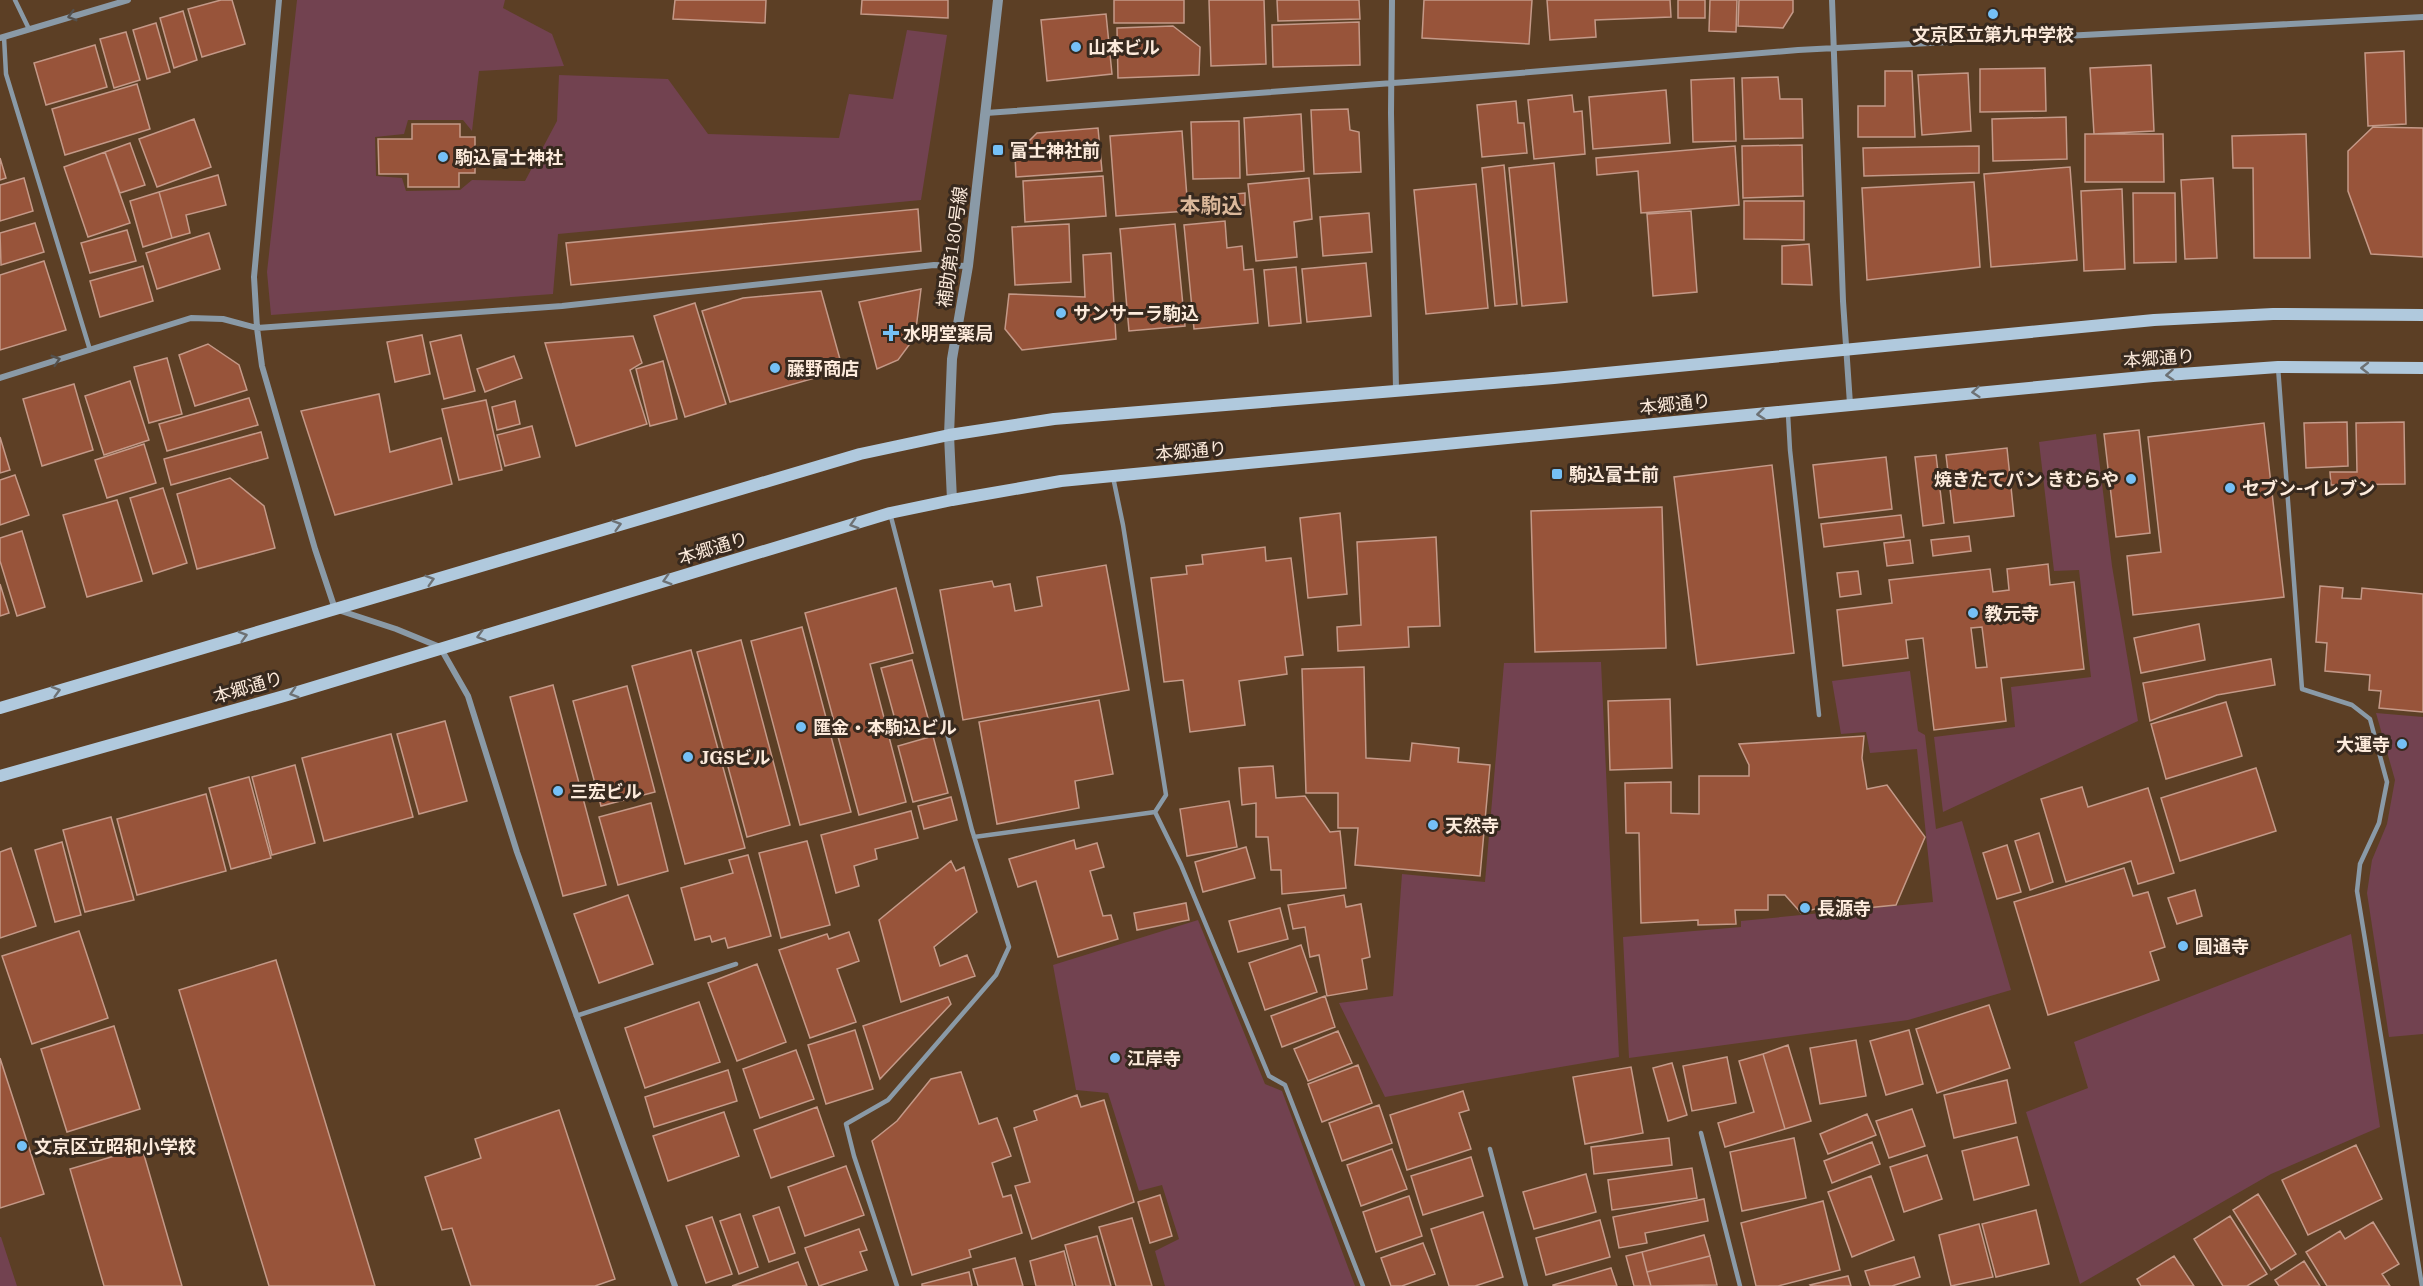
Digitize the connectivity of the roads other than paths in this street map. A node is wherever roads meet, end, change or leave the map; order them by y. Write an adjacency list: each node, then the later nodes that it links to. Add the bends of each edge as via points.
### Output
1 (15, 0): 8 (lane)
2 (128, 0): 8 (street, one-way to 8)
3 (279, 0): 15 (street, via 254,277)
4 (999, 0): 12 (street, 補助第180号線)
5 (1392, 0): 11 (street)
6 (1832, 0): 10 (street)
7 (2423, 17): 10 (street)
8 (29, 29): 9 (street)
9 (2, 38): 16 (lane, via 6,74)
10 (1833, 48): 11 (street); 17 (street)
11 (1391, 82): 12 (street); 21 (street)
12 (987, 113): 13 (street, 補助第180号線)
13 (968, 266): 15 (street, via 934,265 562,306); 24 (street, 補助第180号線, via 952,358)
14 (2423, 315): 17 (main road, 本郷通り, via 2273,314 2154,320)
15 (256, 328): 16 (street, via 223,319 191,318); 28 (street, via 262,366)
16 (90, 350): 20 (street, one-way to 16)
17 (1845, 350): 21 (main road, 本郷通り); 22 (street)
18 (2278, 368): 19 (main road, 本郷通り, one-way to 18); 22 (main road, 本郷通り, one-way to 22); 44 (lane, via 2302,689 2352,705 2370,719 2386,782 2379,823 2360,864 2357,891)
19 (2423, 369)
20 (0, 378)
21 (1396, 390): 24 (main road, 本郷通り, via 1054,419)
22 (1850, 404): 23 (main road, 本郷通り)
23 (1788, 411): 25 (main road, 本郷通り, one-way to 25); 31 (lane)
24 (949, 435): 26 (street, 補助第180号線); 28 (main road, 本郷通り, one-way to 24, via 860,454)
25 (1113, 476): 26 (main road, 本郷通り); 33 (lane, via 1166,795)
26 (952, 500): 27 (main road, 本郷通り)
27 (890, 513): 29 (main road, 本郷通り, one-way to 29); 34 (lane)
28 (335, 609): 29 (street); 30 (main road, 本郷通り, one-way to 28)
29 (440, 647): 32 (main road, 本郷通り, one-way to 32, via 291,694); 36 (street, via 468,696 517,852)
30 (0, 708)
31 (1819, 715)
32 (0, 776)
33 (1155, 812): 34 (lane); 41 (lane, via 1269,1076 1285,1085)
34 (974, 837): 40 (lane, via 1009,947 996,975 888,1100 846,1124)
35 (736, 964): 36 (lane)
36 (576, 1016): 39 (street)
37 (1701, 1133): 43 (lane)
38 (1490, 1149): 42 (lane)
39 (675, 1286)
40 (897, 1286)
41 (1363, 1286)
42 (1526, 1286)
43 (1740, 1286)
44 (2422, 1286)

